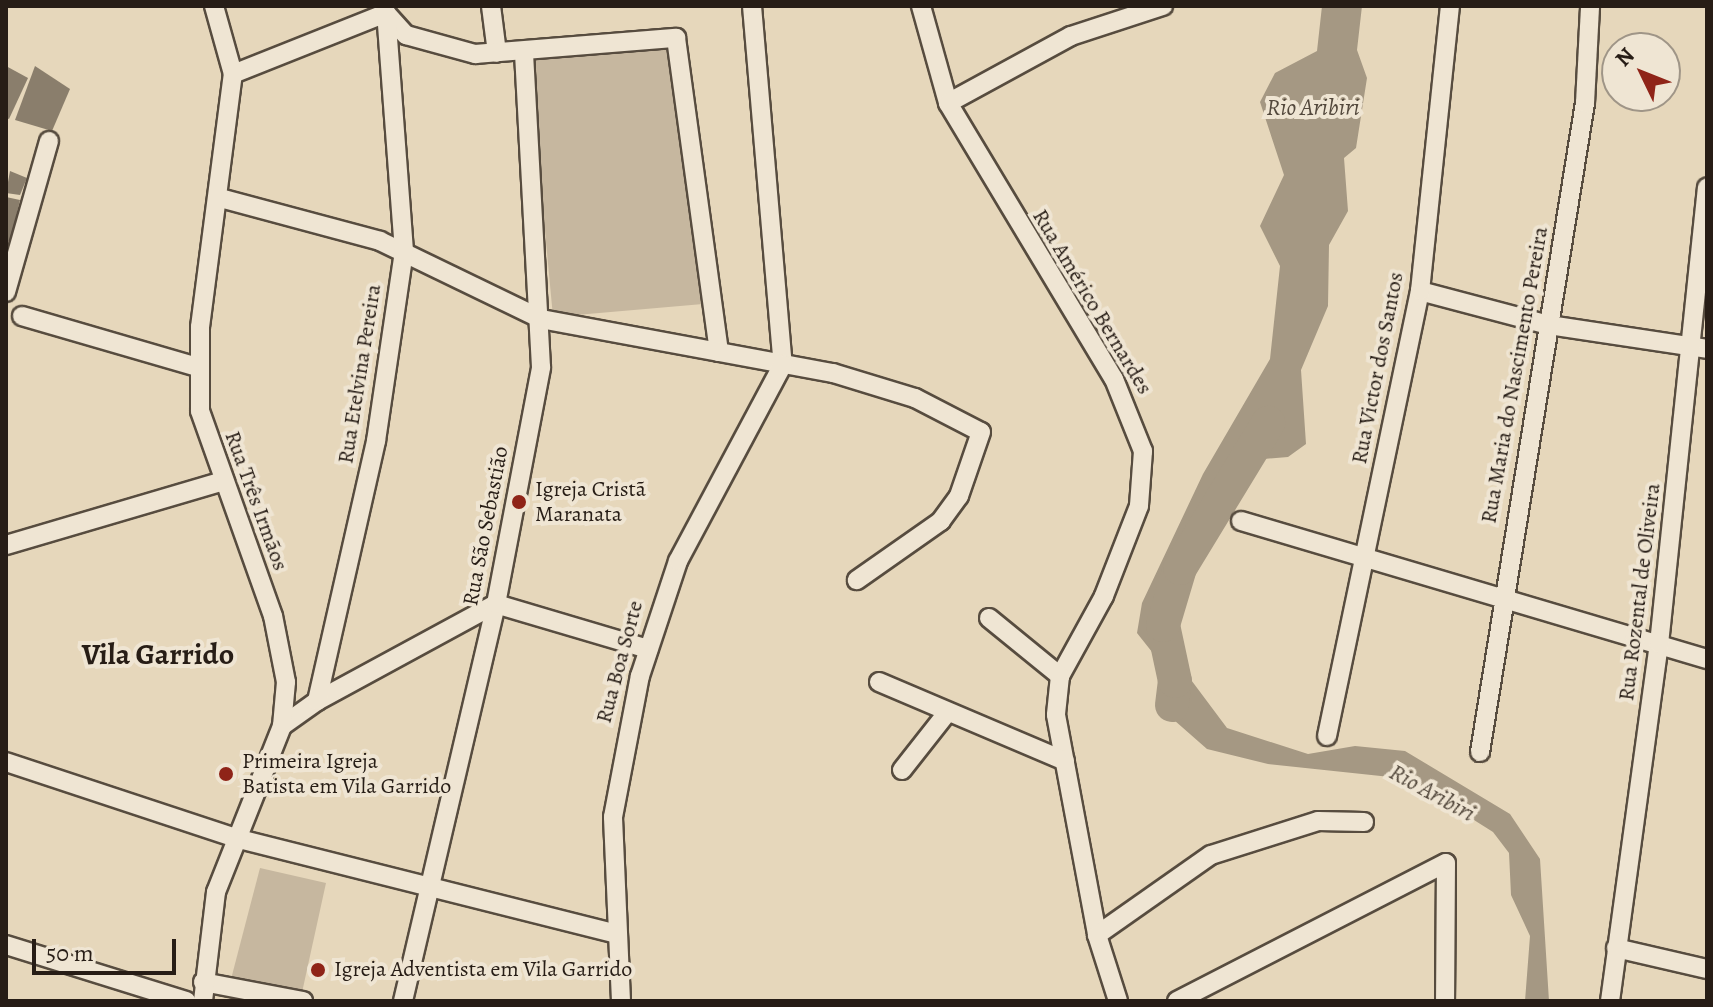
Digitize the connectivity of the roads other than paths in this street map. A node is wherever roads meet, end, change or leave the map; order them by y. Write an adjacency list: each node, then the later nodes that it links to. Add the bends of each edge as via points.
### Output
1 (214, 6): 11 (street, Rua Três Irmãos)
2 (491, 6): 10 (street)
3 (752, 6): 24 (street)
4 (921, 6): 12 (street, Rua Américo Bernardes)
5 (1163, 6): 12 (street, via 1071,36)
6 (1450, 6): 17 (street, Rua Victor dos Santos)
7 (1590, 6): 21 (street, Rua Maria do Nascimento Pereira, via 1585,103)
8 (385, 10): 10 (street, via 406,35); 11 (street); 16 (street, Rua Etelvina Pereira)
9 (524, 51): 10 (street); 20 (street, Rua São Sebastião); 23 (street, via 676,38)
10 (497, 53)
11 (233, 74): 15 (street, Rua Três Irmãos)
12 (948, 103): 37 (street, Rua Américo Bernardes, via 1114,379 1143,451 1139,506 1104,596)
13 (49, 141): 18 (street)
14 (1707, 188): 22 (street, Rua Rozental de Oliveira)
15 (220, 198): 16 (street); 25 (street, Rua Três Irmãos)
16 (404, 251): 20 (street); 39 (street, Rua Etelvina Pereira, via 376,441)
17 (1420, 291): 21 (street); 29 (street, Rua Victor dos Santos)
18 (6, 292)
19 (22, 316): 25 (street)
20 (541, 319): 23 (street); 32 (street, Rua São Sebastião, via 541,367)
21 (1549, 325): 22 (street); 31 (street, Rua Maria do Nascimento Pereira)
22 (1701, 348): 34 (street, Rua Rozental de Oliveira)
23 (719, 352): 24 (street)
24 (783, 364): 30 (street, via 915,398 981,432 959,496 941,521); 35 (street, Rua Boa Sorte, via 701,510)
25 (198, 367): 26 (street, Rua Três Irmãos, via 203,423)
26 (220, 482): 28 (street); 41 (street, Rua Três Irmãos, via 284,660)
27 (1241, 521): 29 (street)
28 (6, 545)
29 (1367, 555): 31 (street); 42 (street, Rua Victor dos Santos)
30 (857, 580)
31 (1498, 603): 34 (street); 43 (street, Rua Maria do Nascimento Pereira)
32 (496, 604): 35 (street); 39 (street); 49 (street, Rua São Sebastião)
33 (989, 618): 37 (street)
34 (1659, 644): 36 (street); 53 (street, Rua Rozental de Oliveira)
35 (648, 649): 50 (street, Rua Boa Sorte, via 619,762)
36 (1707, 659)
37 (1060, 676): 44 (street, Rua Américo Bernardes, via 1056,715)
38 (879, 682): 40 (street)
39 (317, 701): 41 (street)
40 (946, 714): 44 (street); 46 (street)
41 (282, 726): 48 (street, Rua Três Irmãos)
42 (1327, 736)
43 (1480, 752)
44 (1065, 761): 51 (street, Rua Américo Bernardes)
45 (6, 762): 48 (street)
46 (902, 770)
47 (1364, 822): 51 (street, via 1318,821 1211,855)
48 (239, 839): 49 (street); 55 (street, Rua Três Irmãos, via 216,892)
49 (429, 886): 50 (street); 59 (street, Rua São Sebastião)
50 (613, 933): 60 (street, Rua Boa Sorte)
51 (1097, 935): 61 (street, Rua Américo Bernardes)
52 (6, 945): 56 (street)
53 (1616, 948): 54 (street); 64 (street, Rua Rozental de Oliveira)
54 (1707, 969)
55 (203, 982): 57 (street, Rua Três Irmãos); 58 (street)
56 (186, 1001)
57 (203, 1001)
58 (303, 1001)
59 (403, 1001)
60 (621, 1001)
61 (1118, 1001)
62 (1177, 1001): 63 (street, via 1446,863)
63 (1445, 1001)
64 (1610, 1001)

